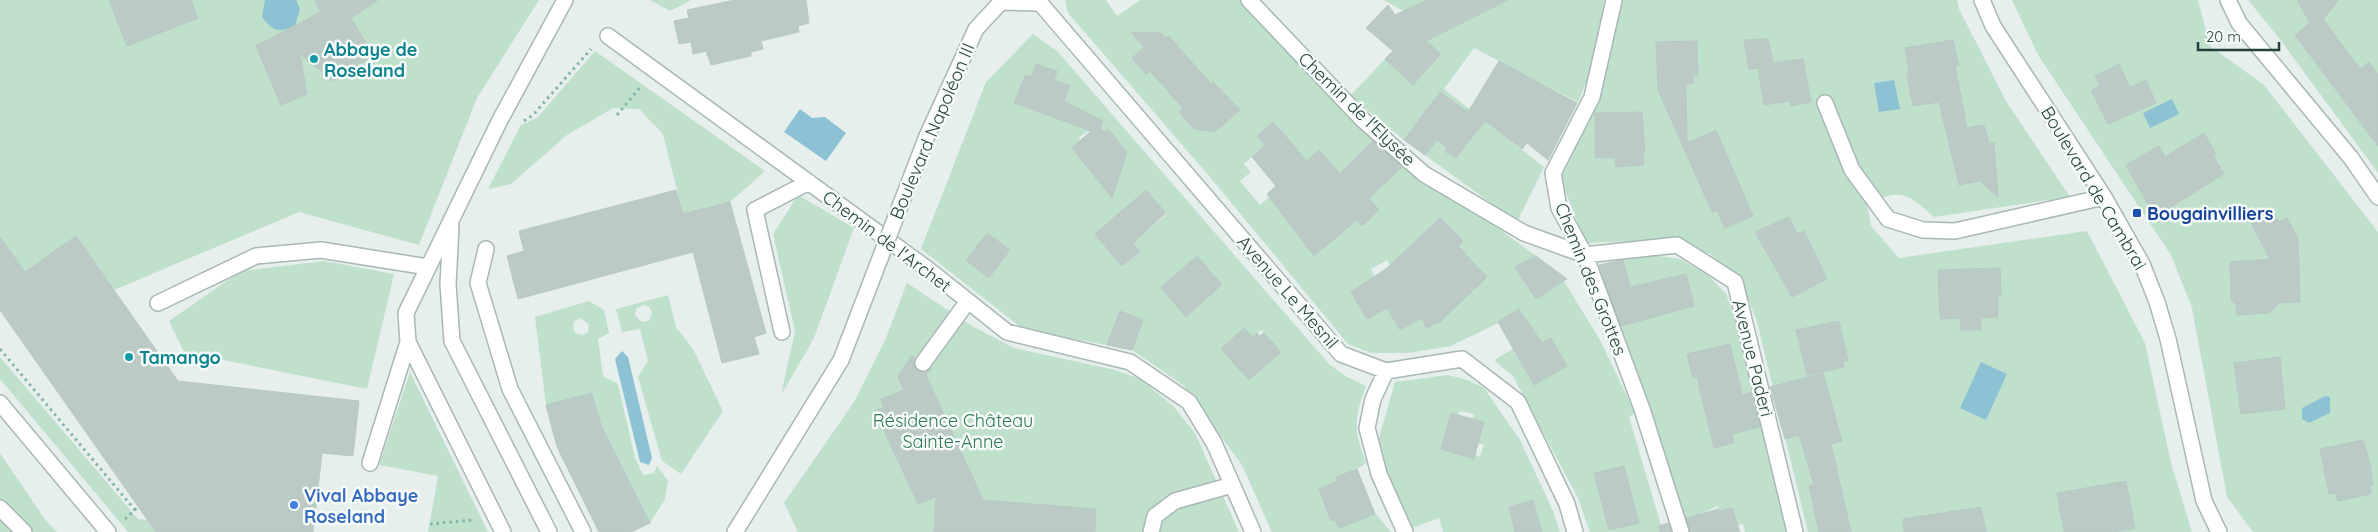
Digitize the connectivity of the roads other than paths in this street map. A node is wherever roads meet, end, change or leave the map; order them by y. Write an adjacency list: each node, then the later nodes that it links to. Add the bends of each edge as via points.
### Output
1 (565, 0): 12 (street, via 500,120)
2 (1249, 0): 14 (street, Chemin de l'Elysée, via 1363,120 1424,174 1524,233)
3 (1614, 0): 14 (street, Chemin des Grottes, via 1592,97 1553,173 1559,208)
4 (1982, 0): 11 (street, Boulevard de Cambrai, via 1993,26)
5 (2228, 0): 10 (street, via 2239,23 2351,158)
6 (1001, 2): 21 (street, Avenue Le Mesnil, via 1040,3 1341,354); 31 (street, Boulevard Napoléon III, bridge, via 976,29 927,136 841,360)
7 (608, 36): 9 (street, Chemin de l'Archet)
8 (1825, 104): 11 (street, via 1852,170 1888,219 1923,230 1955,231)
9 (809, 182): 16 (street, Chemin de l'Archet); 18 (street, via 755,210)
10 (2378, 197)
11 (2104, 198): 38 (street, Boulevard de Cambrai, via 2142,264 2157,302 2204,501)
12 (451, 220): 15 (street); 29 (street, via 448,284 452,341)
13 (486, 249): 30 (street, via 478,283 510,389)
14 (1585, 255): 36 (street, Chemin des Grottes, via 1642,409); 37 (street, Avenue Paderi, via 1677,245 1735,282)
15 (428, 267): 17 (street, via 321,250 256,256); 19 (street, via 406,313)
16 (968, 302): 20 (street); 24 (street, Chemin de l'Archet, via 1007,332 1130,362 1189,402 1214,443)
17 (158, 303)
18 (782, 332)
19 (408, 342): 23 (street); 28 (street)
20 (924, 363)
21 (1386, 371): 34 (street, via 1373,399 1367,428 1379,474); 35 (street, Avenue Le Mesnil, via 1462,359 1518,402 1567,504)
22 (0, 403): 27 (street)
23 (370, 463)
24 (1232, 485): 32 (street, via 1175,501 1155,516); 33 (street, Chemin de l'Archet)
25 (0, 508): 26 (street)
26 (24, 532)
27 (108, 532)
28 (503, 532)
29 (549, 532)
30 (584, 532)
31 (735, 532)
32 (1151, 532)
33 (1253, 532)
34 (1404, 532)
35 (1575, 532)
36 (1681, 532)
37 (1795, 532)
38 (2219, 532)

